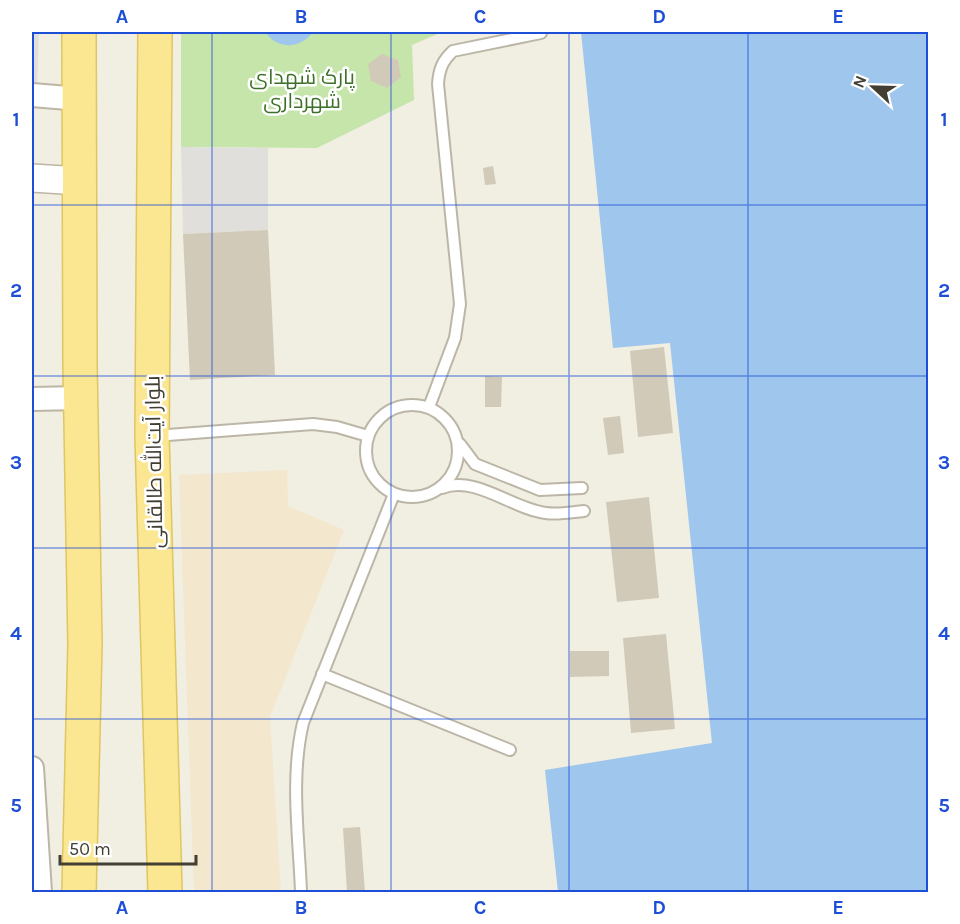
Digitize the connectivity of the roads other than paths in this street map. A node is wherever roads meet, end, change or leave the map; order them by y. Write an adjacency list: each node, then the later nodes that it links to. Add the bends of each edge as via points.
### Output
1 (79, 32): 5 (main road)
2 (155, 32): 12 (main road, بلوار آیت‌الله طالقانی)
3 (541, 33): 10 (lane, via 453,51 439,71 460,304 455,338)
4 (32, 95): 5 (street)
5 (80, 99): 7 (main road)
6 (32, 178): 7 (street)
7 (80, 181): 8 (main road)
8 (80, 398): 9 (street); 22 (main road, via 85,668)
9 (32, 399)
10 (429, 407): 11 (lane, via 397,406 383,414); 13 (lane, via 442,414)
11 (368, 435): 12 (lane, via 314,424); 16 (lane, via 365,457 370,473)
12 (152, 436): 23 (main road, بلوار آیت‌الله طالقانی)
13 (457, 439): 14 (lane, via 475,464 540,490); 15 (lane, via 455,468)
14 (582, 488)
15 (436, 490): 16 (lane, via 423,496); 17 (lane, via 453,484 467,485 546,513)
16 (394, 494): 18 (lane)
17 (584, 510)
18 (322, 674): 19 (lane); 24 (lane, via 298,745)
19 (510, 750)
20 (32, 778): 21 (street)
21 (40, 892)
22 (79, 892)
23 (165, 892)
24 (301, 892)

